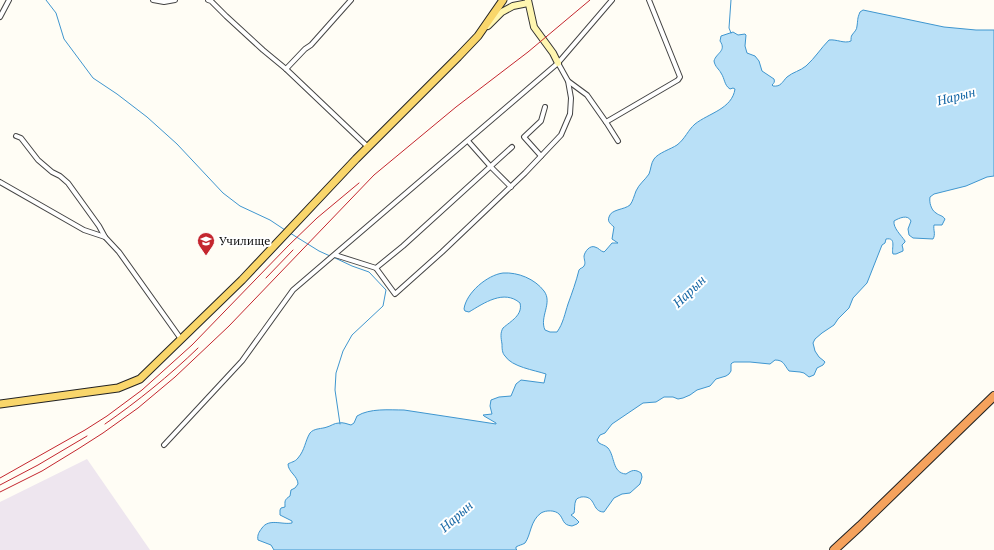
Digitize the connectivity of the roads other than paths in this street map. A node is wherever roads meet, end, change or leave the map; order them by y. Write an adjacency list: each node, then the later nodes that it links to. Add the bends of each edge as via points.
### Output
1 (9, 0): 10 (street)
2 (153, 0): 3 (street)
3 (172, 0)
4 (208, 0): 13 (street)
5 (351, 0): 13 (street)
6 (503, 0): 11 (main road)
7 (612, 0): 12 (street)
8 (649, 0): 16 (street, via 680,77)
9 (528, 1): 11 (street, via 502,12); 12 (street, via 534,27)
10 (0, 17)
11 (478, 36): 20 (main road)
12 (558, 63): 14 (street); 18 (street)
13 (286, 69): 20 (street)
14 (568, 81): 16 (street, via 587,95); 22 (street, via 570,114 561,135)
15 (545, 108): 22 (street, via 541,121 524,137)
16 (606, 122): 19 (street)
17 (16, 136): 26 (street, via 21,138 38,160 68,183)
18 (468, 141): 23 (street); 27 (street)
19 (618, 141)
20 (368, 147): 29 (main road, via 242,280)
21 (512, 147): 23 (street)
22 (541, 156): 25 (street)
23 (491, 167): 25 (street); 28 (street)
24 (0, 182): 26 (street, via 84,230)
25 (511, 187): 28 (street, via 395,294)
26 (105, 237): 29 (street, via 120,252)
27 (335, 255): 28 (street); 32 (street, via 294,290 242,361)
28 (376, 268)
29 (181, 339): 31 (main road, via 140,378 118,388)
30 (994, 396): 33 (highway)
31 (0, 404)
32 (164, 445)
33 (834, 550)

